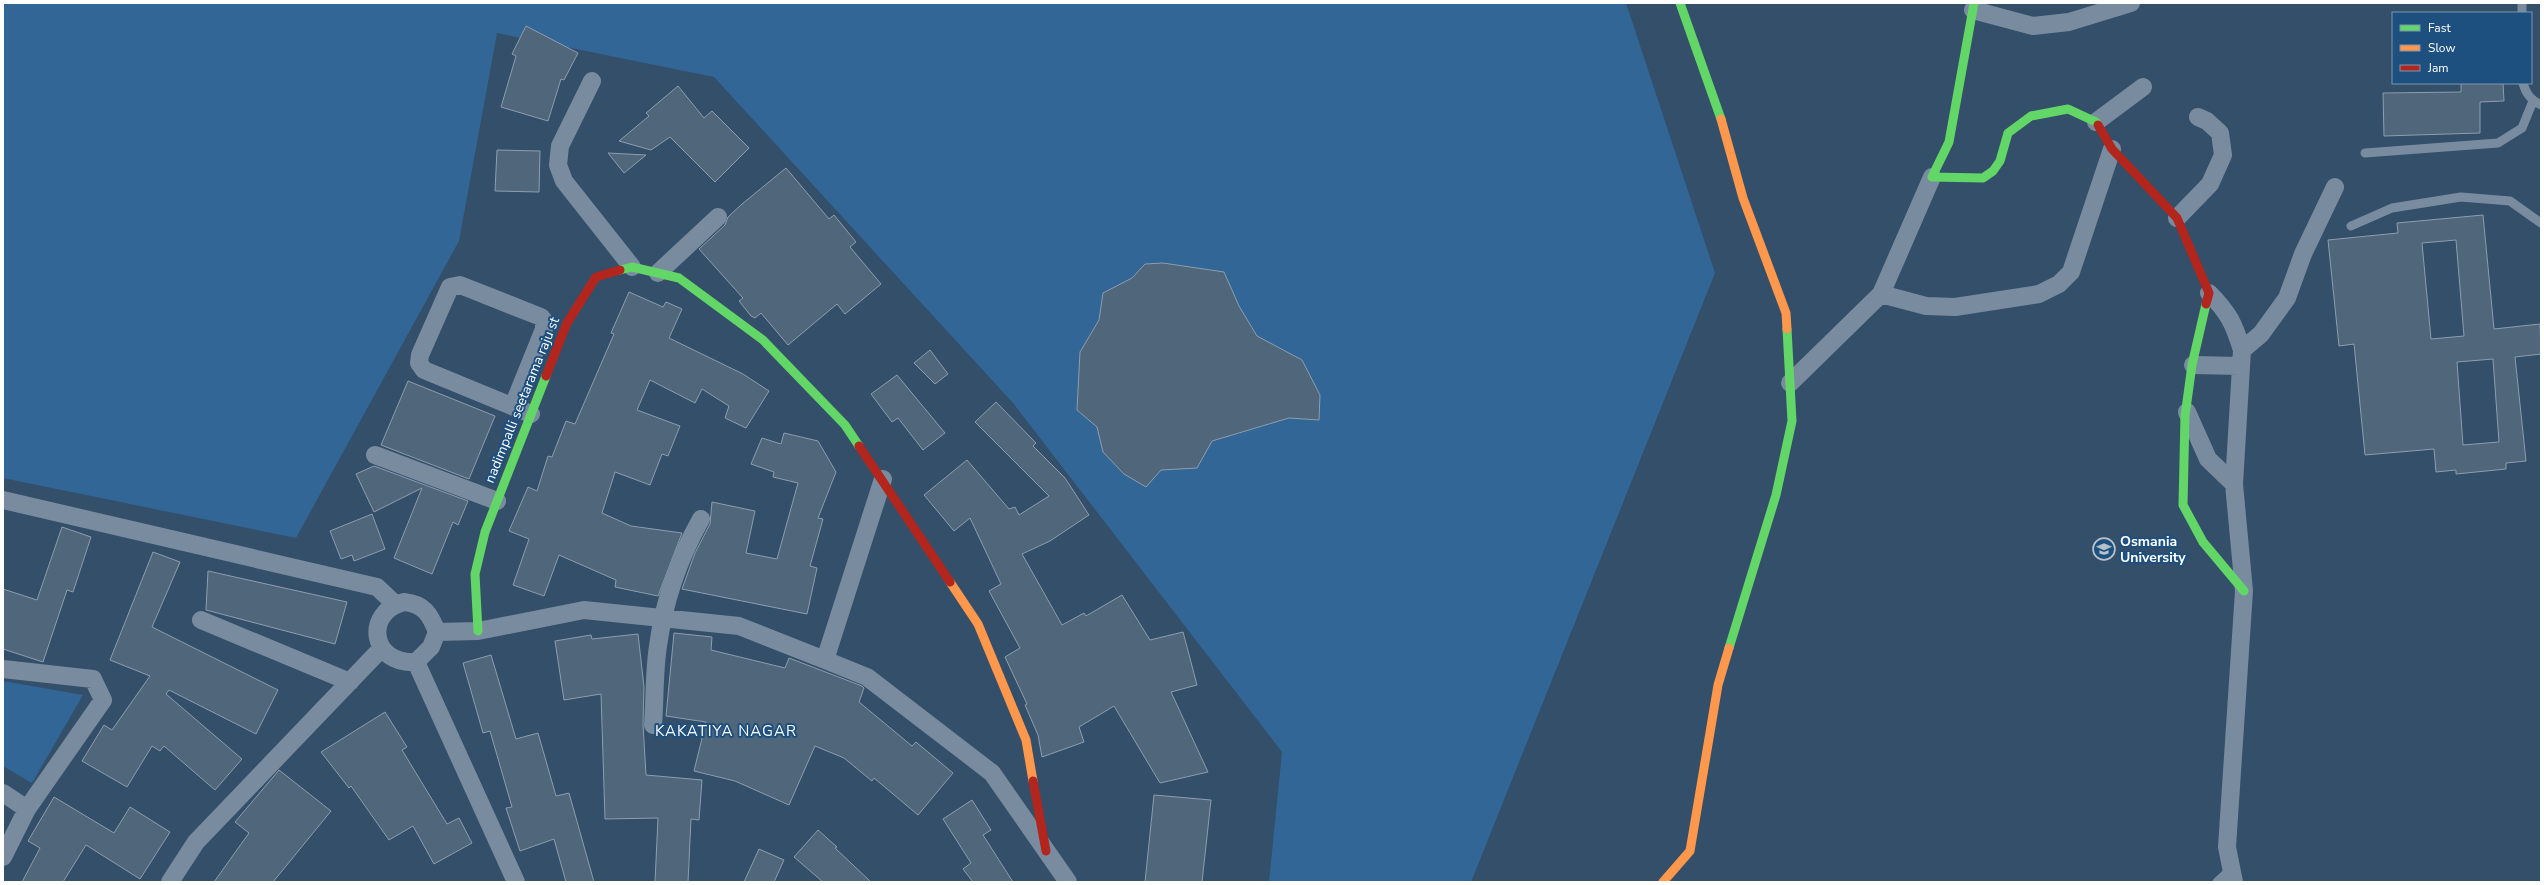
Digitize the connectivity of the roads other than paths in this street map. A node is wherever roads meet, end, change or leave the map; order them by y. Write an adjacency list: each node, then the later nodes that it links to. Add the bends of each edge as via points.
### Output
1 (1680, 3): 24 (street, via 1717,107 1743,198 1786,313)
2 (2131, 3): 3 (street, via 2069,22 2033,26)
3 (1973, 6): 12 (street, via 1949,142)
4 (592, 81): 18 (street, via 560,146 558,165 564,181)
5 (2523, 84): 7 (lane, via 2526,93)
6 (2142, 87): 9 (street)
7 (2537, 103): 11 (lane, via 2522,128 2498,143)
8 (2198, 117): 15 (street, via 2220,132 2223,155 2210,184)
9 (2096, 122): 10 (street); 12 (street, via 2068,109 2031,116 2008,133 2000,162 1989,176)
10 (2112, 149): 15 (street); 20 (street, via 2071,272 2059,284 2039,294 1955,307 1926,306)
11 (2366, 153)
12 (1932, 177): 20 (street)
13 (2335, 187): 22 (street, via 2303,254 2287,298)
14 (718, 217): 19 (street)
15 (2177, 218): 21 (street)
16 (2541, 223): 17 (lane, via 2510,201 2461,197 2392,208)
17 (2351, 226)
18 (632, 267): 19 (street, nadimpalli seetarama raju st); 27 (street, nadimpalli seetarama raju st, via 596,277 567,323)
19 (658, 273): 29 (street, nadimpalli seetarama raju st, via 679,278 763,340 845,425)
20 (1881, 294): 24 (street)
21 (2209, 294): 22 (street, via 2225,309 2232,320); 23 (street, via 2200,322)
22 (2241, 358): 23 (street); 30 (street)
23 (2193, 365): 26 (street)
24 (1790, 383): 54 (street, via 1792,421 1776,495 1718,685 1690,851)
25 (513, 406): 25 (street, via 424,370 420,364 420,355 450,287 460,285 541,317 544,321 544,329); 27 (street)
26 (2187, 412): 30 (street, via 2208,459); 34 (street, via 2182,472 2183,508 2200,540)
27 (531, 414): 32 (street, nadimpalli seetarama raju st)
28 (375, 455): 32 (street)
29 (883, 479): 41 (street); 48 (street, nadimpalli seetarama raju st, via 978,624 1026,740)
30 (2234, 484): 34 (street)
31 (3, 500): 35 (street, via 378,587)
32 (497, 502): 38 (street, nadimpalli seetarama raju st, via 485,532 474,574)
33 (701, 519): 36 (street, via 681,555)
34 (2244, 591): 50 (street, via 2227,847)
35 (395, 604): 39 (street, via 404,602 422,607 429,613); 40 (street, via 384,612 379,623)
36 (663, 618): 38 (street, via 584,610); 41 (street, via 739,626); 45 (street, via 656,655)
37 (201, 620): 44 (street)
38 (478, 631): 39 (street)
39 (437, 632): 42 (street, via 431,647)
40 (381, 649): 42 (street, via 402,663); 44 (street)
41 (825, 660): 48 (street, via 867,677 992,774)
42 (416, 662): 52 (street)
43 (3, 669): 47 (street, via 93,679 103,700)
44 (350, 682): 51 (street, via 196,842)
45 (653, 725)
46 (3, 793): 47 (street)
47 (26, 808): 49 (street)
48 (1046, 851): 53 (street)
49 (3, 857)
50 (2232, 875): 55 (lane)
51 (170, 882)
52 (516, 882)
53 (1068, 882)
54 (1663, 882)
55 (2217, 882)

